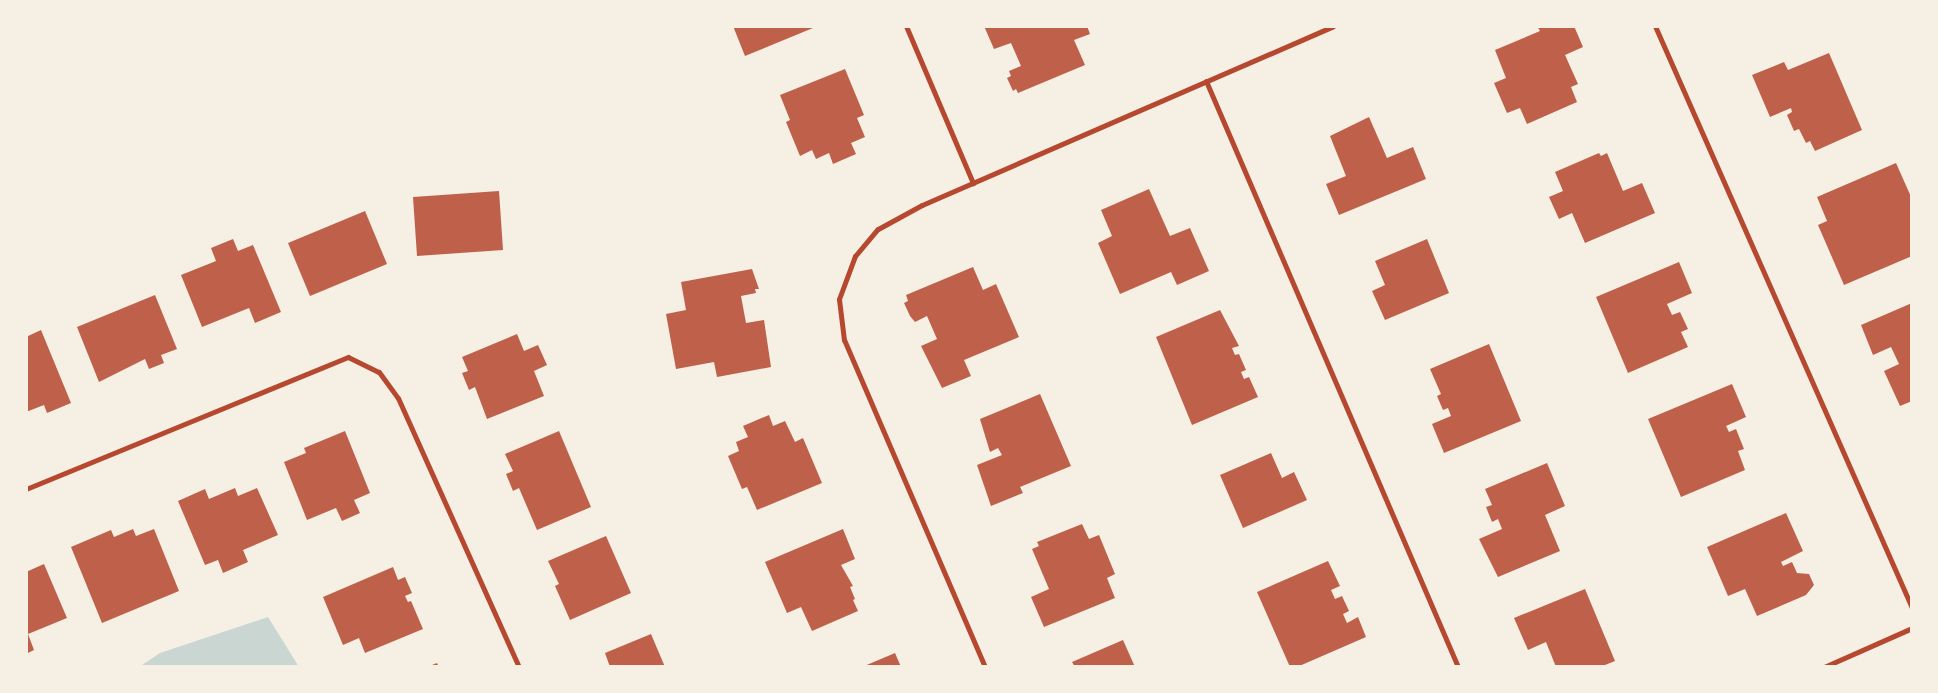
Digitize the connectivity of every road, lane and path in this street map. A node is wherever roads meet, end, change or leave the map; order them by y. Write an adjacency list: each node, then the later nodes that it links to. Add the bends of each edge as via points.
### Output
1 (906, 26): 5 (street)
2 (1333, 26): 4 (street)
3 (1655, 26): 7 (street)
4 (1206, 81): 5 (street); 11 (street)
5 (973, 183): 10 (street, via 878,229 855,256 839,299 844,340)
6 (26, 489): 9 (street, via 348,357 380,372 398,398)
7 (1912, 608)
8 (1912, 628): 12 (street)
9 (519, 667)
10 (985, 667)
11 (1458, 667)
12 (1824, 667)

